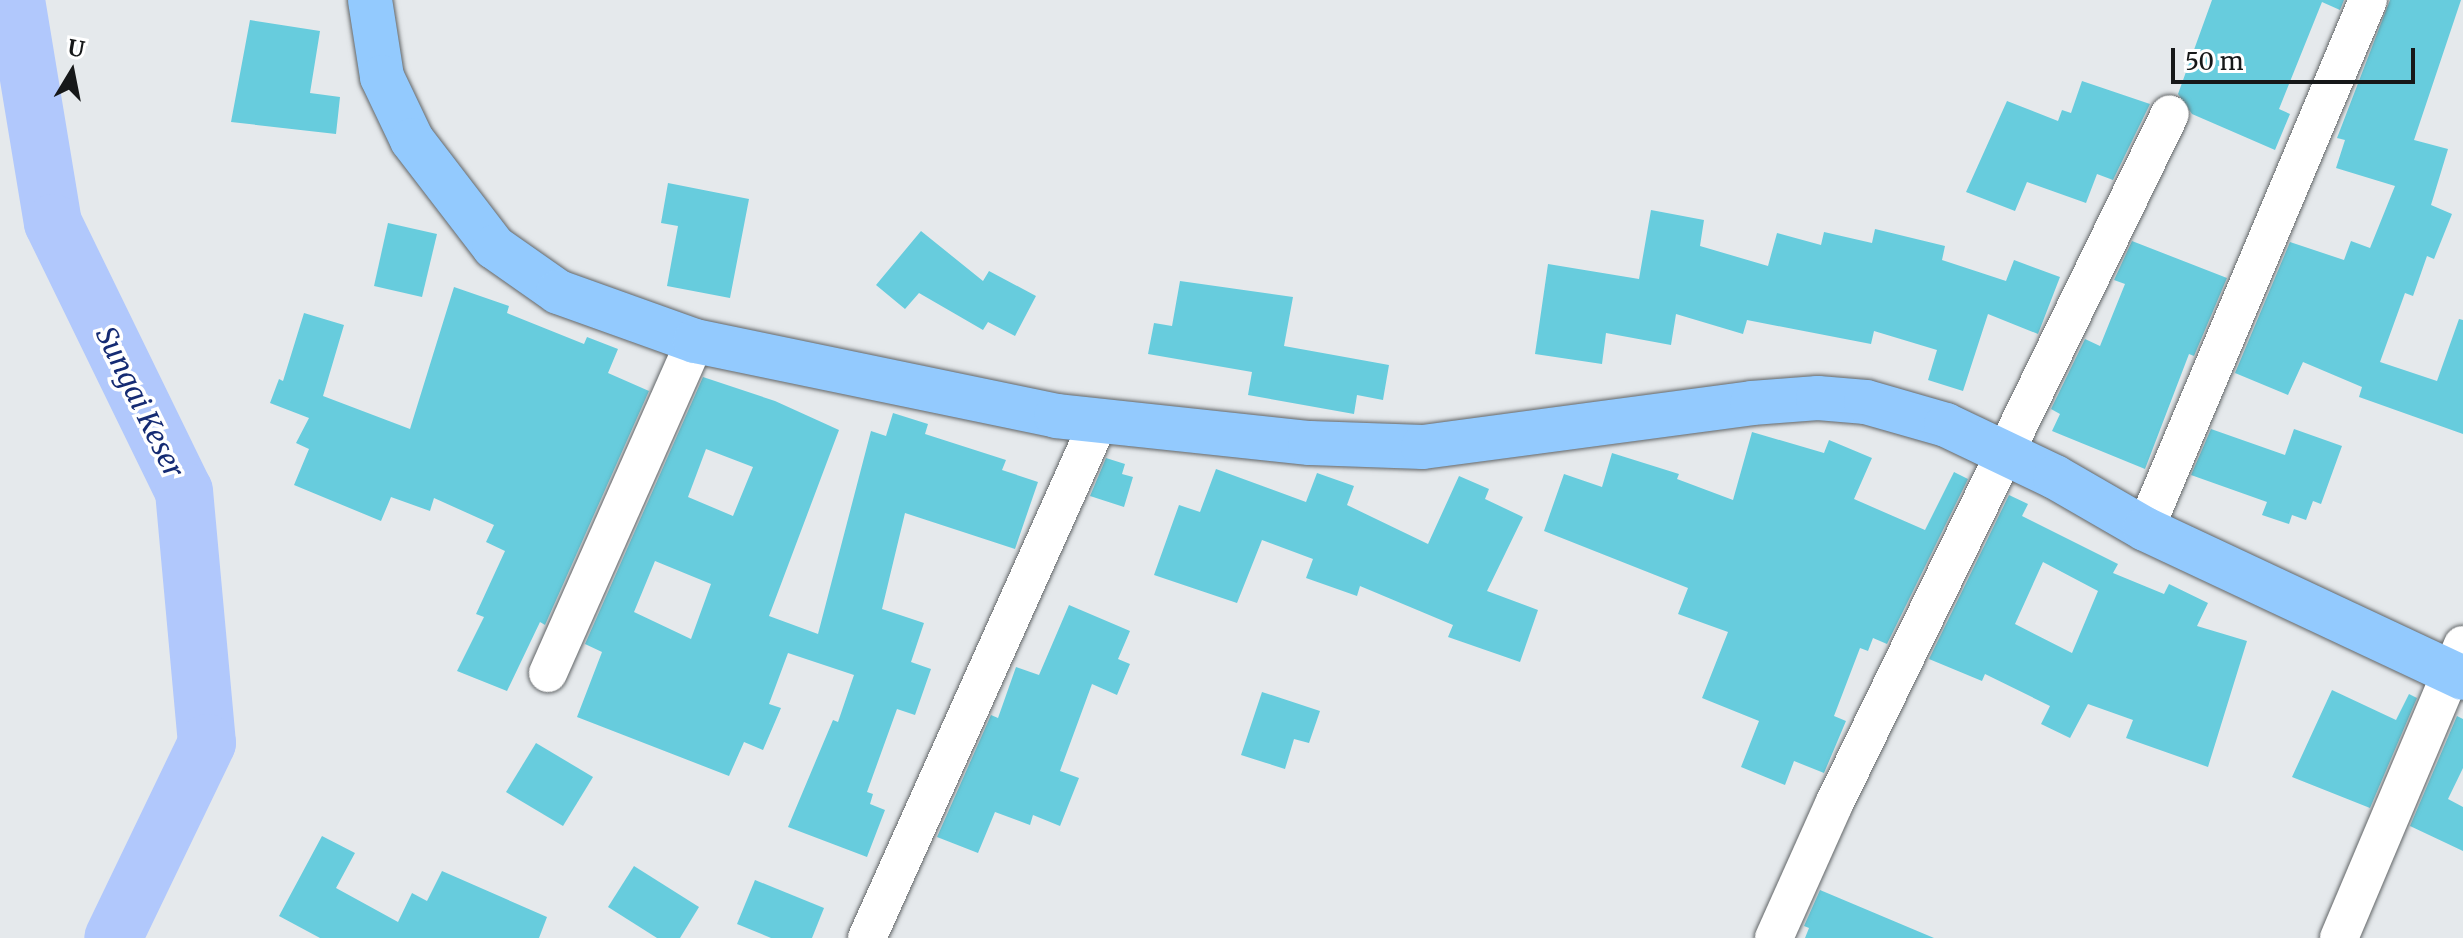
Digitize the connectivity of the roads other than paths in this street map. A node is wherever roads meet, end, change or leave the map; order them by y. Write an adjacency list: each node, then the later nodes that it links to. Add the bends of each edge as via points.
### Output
1 (370, 0): 4 (highway, via 382,77 412,140 494,247 558,292)
2 (2368, 0): 7 (street)
3 (2170, 114): 6 (street)
4 (695, 341): 5 (highway); 9 (street)
5 (1098, 423): 6 (highway, via 1310,443 1423,447 1818,398 1866,402 1946,425); 10 (street)
6 (2005, 454): 7 (highway); 11 (street)
7 (2145, 529): 8 (highway)
8 (2459, 665): 12 (street)
9 (548, 673)
10 (867, 938)
11 (1774, 938)
12 (2339, 938)

